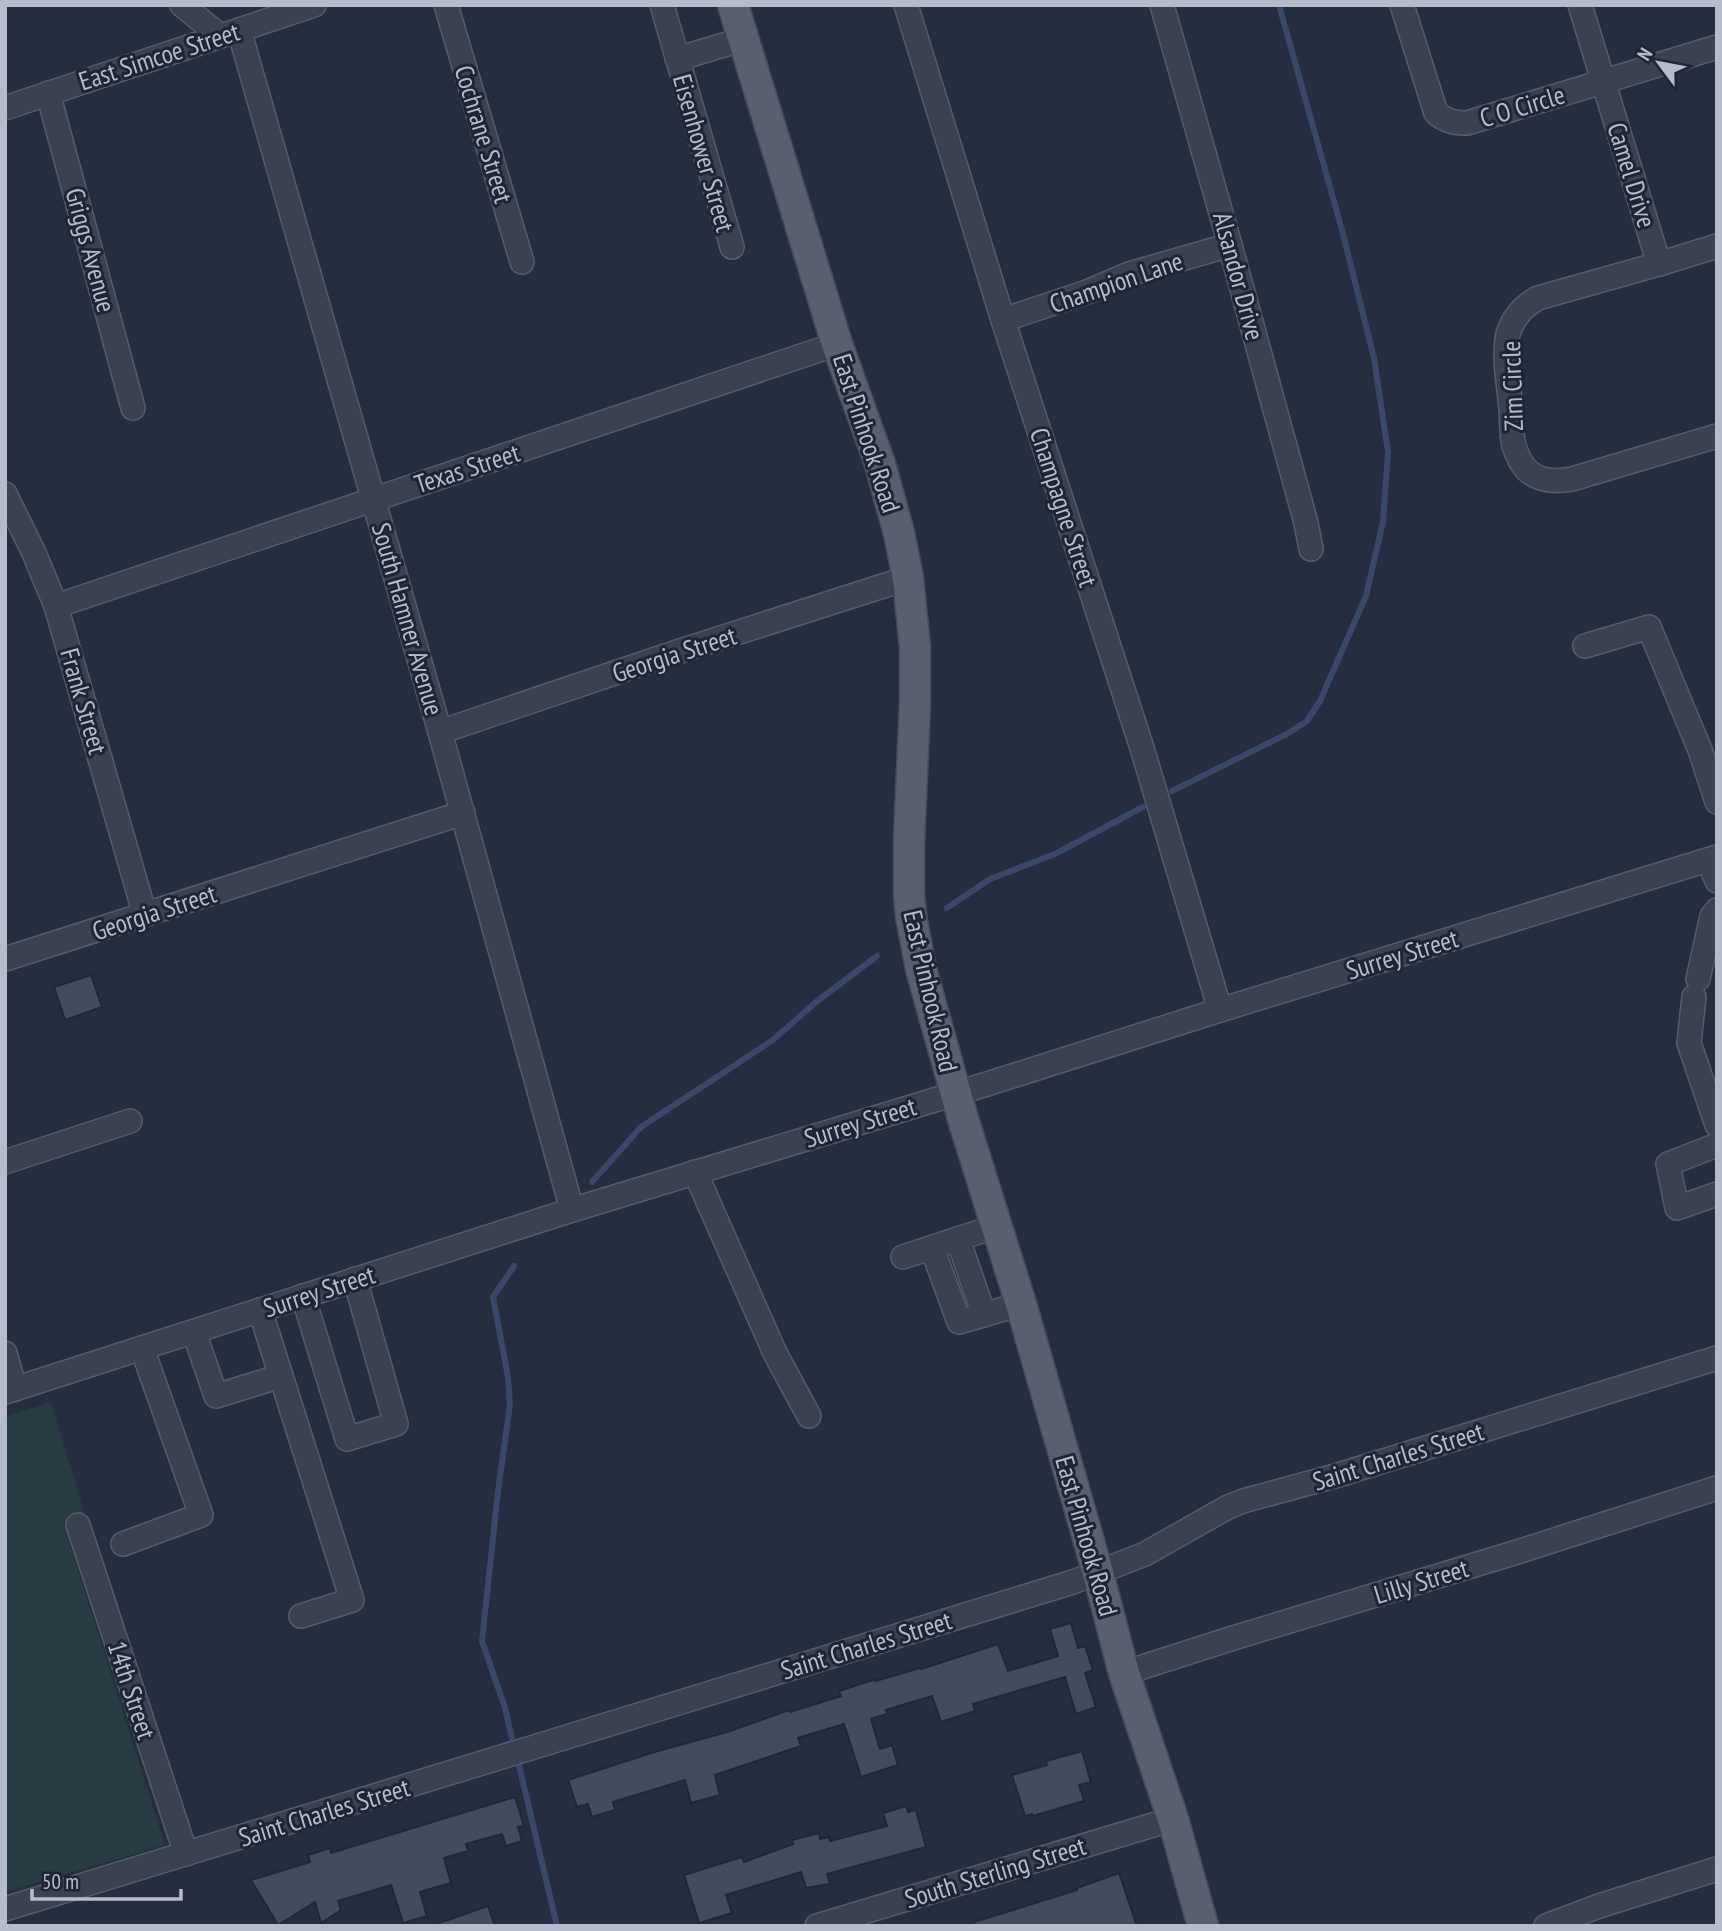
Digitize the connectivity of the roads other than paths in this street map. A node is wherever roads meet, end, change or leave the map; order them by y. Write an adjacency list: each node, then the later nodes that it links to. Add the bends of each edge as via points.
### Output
1 (182, 5): 10 (street)
2 (314, 5): 10 (street, East Simcoe Street)
3 (446, 5): 20 (street, Cochrane Street)
4 (662, 5): 13 (street, Eisenhower Street)
5 (733, 5): 11 (main road, East Pinhook Road)
6 (906, 5): 22 (street, Champagne Street)
7 (1162, 5): 17 (street, Alsandor Drive)
8 (1402, 5): 14 (street, C O Circle, via 1432,103 1445,120 1467,123)
9 (1580, 5): 14 (street, Camel Drive)
10 (230, 33): 15 (street, East Simcoe Street); 27 (street, South Hamner Avenue)
11 (744, 39): 13 (street, Eisenhower Street); 23 (main road, East Pinhook Road)
12 (1717, 47): 14 (street, C O Circle)
13 (677, 59): 19 (street, Eisenhower Street)
14 (1604, 81): 21 (street, Camel Drive)
15 (48, 93): 16 (street, East Simcoe Street); 24 (street, Griggs Avenue)
16 (5, 108)
17 (1230, 244): 22 (street, Champion Lane, via 1129,274); 28 (street, Alsandor Drive)
18 (1717, 246): 21 (street, Zim Circle)
19 (732, 247)
20 (522, 262)
21 (1659, 264): 25 (street, Zim Circle, via 1538,298 1513,320 1506,351 1518,459 1536,476 1559,481)
22 (1003, 320): 41 (street, Champagne Street, via 1142,748)
23 (837, 344): 27 (street, Texas Street); 29 (main road, East Pinhook Road, via 880,464)
24 (134, 408)
25 (1717, 436)
26 (5, 494): 30 (street, Frank Street)
27 (374, 499): 30 (street, Texas Street); 32 (street, South Hamner Avenue)
28 (1311, 549)
29 (908, 578): 32 (street, Georgia Street); 42 (main road, East Pinhook Road, via 915,648 911,916)
30 (57, 606): 38 (street, Frank Street)
31 (1585, 646): 33 (street, via 1649,626)
32 (440, 732): 35 (street, South Hamner Avenue)
33 (1708, 747): 34 (street)
34 (1716, 800)
35 (463, 813): 38 (street, Georgia Street); 49 (street, South Hamner Avenue)
36 (1714, 866): 41 (street, Surrey Street)
37 (1717, 910): 39 (street, via 1712,916)
38 (145, 915): 40 (street, Georgia Street)
39 (1710, 953): 44 (street, via 1696,988 1689,1043)
40 (5, 959)
41 (1220, 1010): 42 (street, Surrey Street)
42 (955, 1094): 47 (street, Surrey Street); 50 (main road, East Pinhook Road)
43 (130, 1121): 46 (street)
44 (1717, 1125)
45 (1717, 1145): 48 (street, via 1668,1164 1676,1208)
46 (5, 1162)
47 (695, 1172): 49 (street, Surrey Street); 65 (street)
48 (1717, 1194)
49 (572, 1210): 54 (street, Surrey Street)
50 (997, 1226): 51 (street); 56 (main road, East Pinhook Road)
51 (958, 1239): 52 (street); 58 (street)
52 (932, 1248): 53 (street); 58 (street, via 959,1322)
53 (904, 1257)
54 (355, 1279): 55 (street, Surrey Street); 55 (street, via 396,1424 347,1440)
55 (303, 1296): 57 (street, Surrey Street)
56 (1021, 1304): 58 (street); 69 (main road, East Pinhook Road)
57 (260, 1310): 59 (street, Surrey Street); 63 (street)
58 (984, 1315)
59 (194, 1332): 60 (street, Surrey Street); 63 (street, via 216,1396)
60 (142, 1348): 64 (street, Surrey Street); 68 (street, via 201,1515)
61 (5, 1353): 64 (street)
62 (1717, 1358): 69 (street, Saint Charles Street, via 1243,1501)
63 (281, 1376): 70 (street, via 352,1600)
64 (10, 1390)
65 (808, 1416)
66 (1717, 1488): 71 (street, Lilly Street)
67 (78, 1525): 73 (street, 14th Street)
68 (123, 1544)
69 (1098, 1573): 71 (main road, East Pinhook Road); 73 (street, Saint Charles Street)
70 (301, 1616)
71 (1124, 1673): 72 (main road, East Pinhook Road)
72 (1173, 1819): 76 (street, South Sterling Street); 79 (main road, East Pinhook Road)
73 (186, 1854): 75 (street, Saint Charles Street)
74 (1717, 1869): 77 (street)
75 (5, 1909)
76 (875, 1917): 78 (street, South Sterling Street)
77 (1552, 1924)
78 (817, 1926)
79 (1203, 1926)

